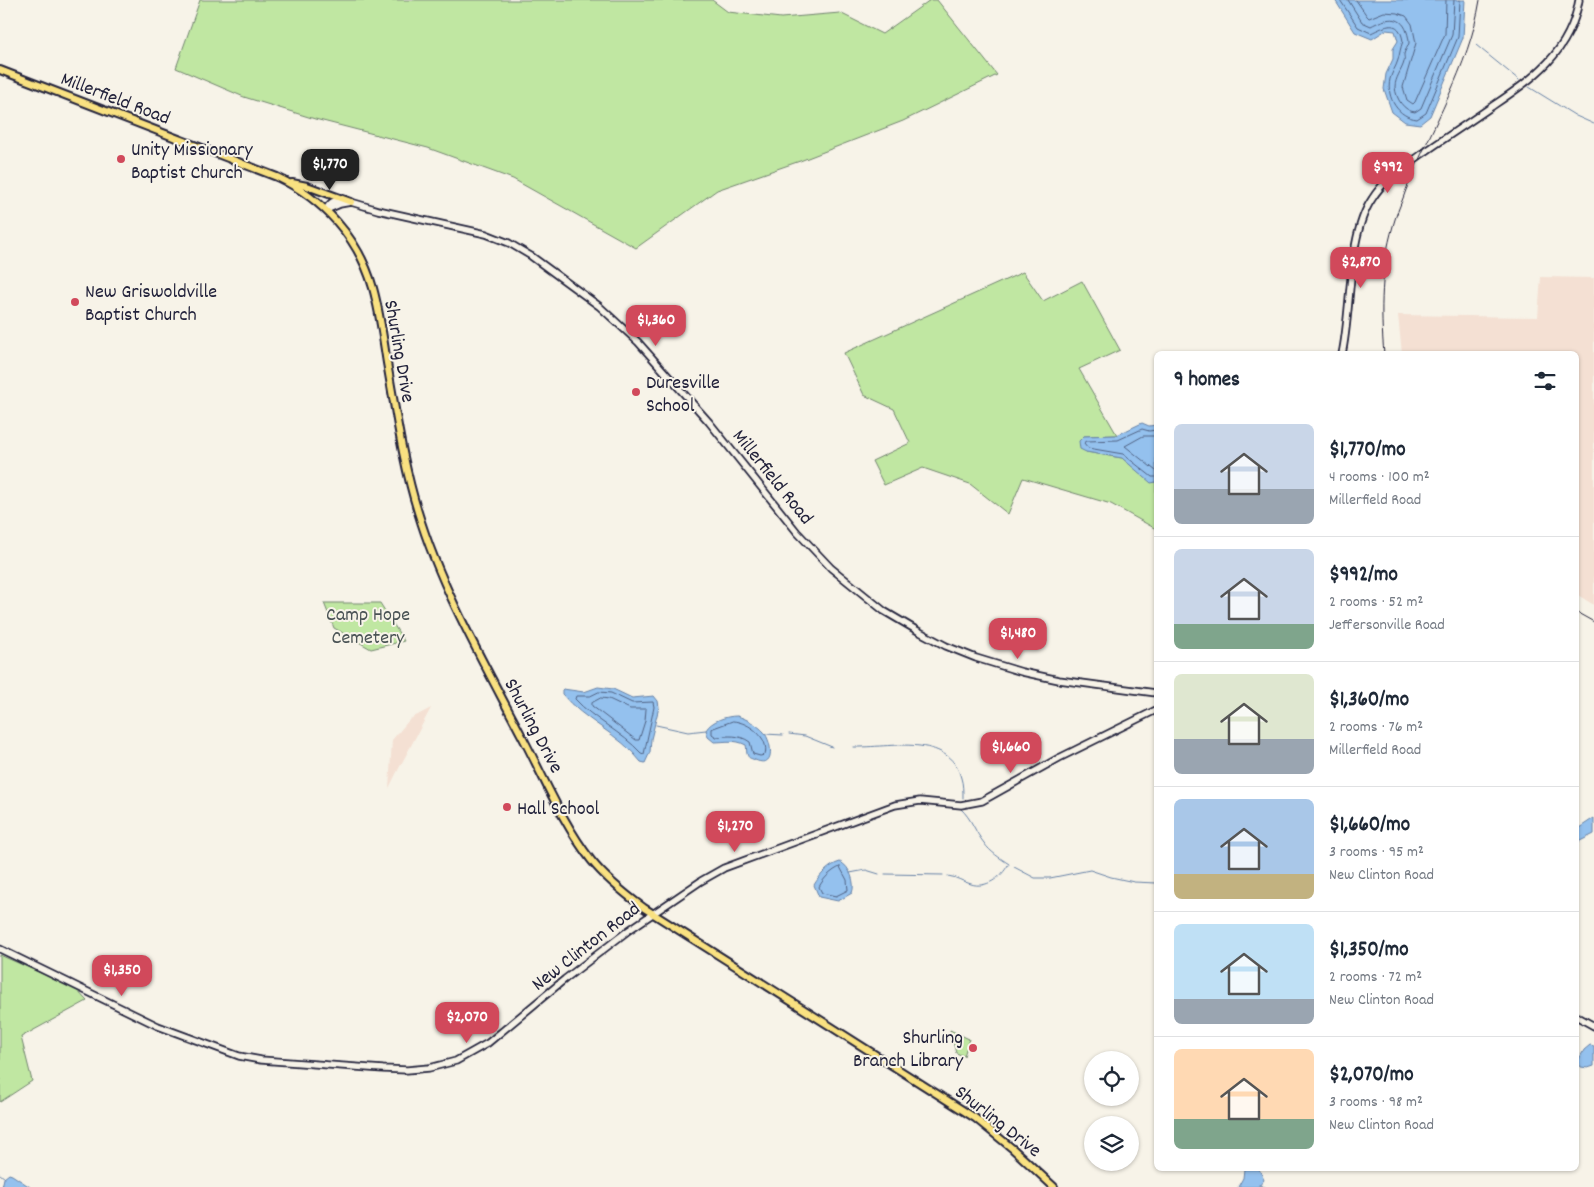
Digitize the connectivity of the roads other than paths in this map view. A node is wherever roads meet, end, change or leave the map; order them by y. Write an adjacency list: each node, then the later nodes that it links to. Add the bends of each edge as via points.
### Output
1 (1579, 0): 6 (main road, via 1567,36 1541,71 1391,175 1373,197 1361,220)
2 (0, 70): 3 (main road, Millerfield Road)
3 (288, 182): 4 (main road); 5 (main road, Millerfield Road)
4 (348, 202): 5 (main road); 7 (main road, Millerfield Road, via 504,240 600,306 686,395 811,548 847,583 892,616 946,646 1022,672)
5 (326, 210): 9 (main road, Shurling Drive, via 352,241 373,286 409,482 441,575 494,684 579,844 614,884)
6 (1342, 351)
7 (1154, 693)
8 (1154, 711): 9 (main road, New Clinton Road, via 982,801 961,805 920,800 888,807 724,868 672,899)
9 (654, 914): 10 (main road, New Clinton Road, via 564,980 488,1044 456,1060 416,1070 239,1056 158,1026); 13 (main road, Shurling Drive, via 956,1104 996,1134)
10 (0, 949)
11 (1579, 1018): 12 (main road)
12 (1594, 1026)
13 (1054, 1187)

